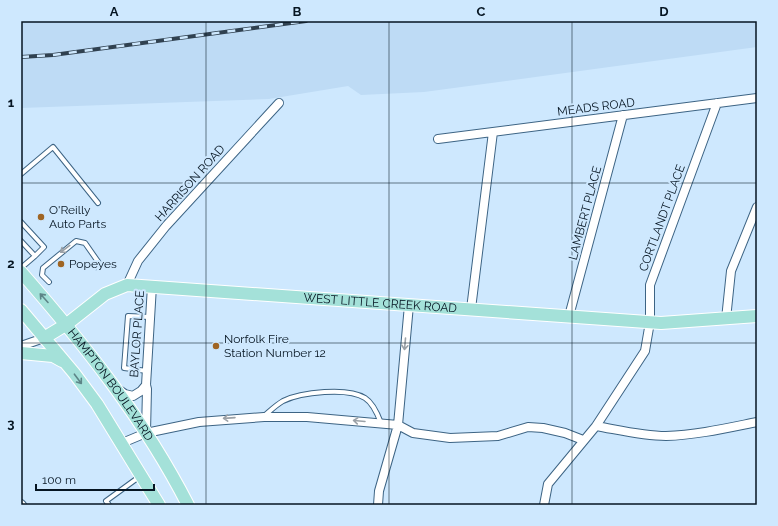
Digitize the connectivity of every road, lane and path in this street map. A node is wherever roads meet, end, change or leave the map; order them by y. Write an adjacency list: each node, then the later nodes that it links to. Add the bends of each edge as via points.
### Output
1 (757, 98): 2 (street, MEADS ROAD)
2 (717, 103): 4 (street, MEADS ROAD); 26 (street, CORTLANDT PLACE, via 650,285)
3 (279, 104): 17 (street, HARRISON ROAD, via 166,226 138,260)
4 (623, 115): 5 (street, MEADS ROAD); 22 (street, LAMBERT PLACE)
5 (493, 132): 6 (street, MEADS ROAD); 20 (street)
6 (438, 139)
7 (21, 174): 8 (lane, via 52,147)
8 (98, 202)
9 (757, 207): 25 (street, via 731,271)
10 (21, 222): 12 (lane, via 44,247)
11 (21, 241): 12 (lane)
12 (35, 256): 13 (lane)
13 (21, 268)
14 (96, 268): 16 (lane, one-way to 16, via 99,263 94,255 85,243 76,241 43,268 42,275)
15 (21, 272): 27 (main road, HAMPTON BOULEVARD, one-way to 15)
16 (49, 282)
17 (128, 285): 18 (main road, WEST LITTLE CREEK ROAD); 27 (main road, WEST LITTLE CREEK ROAD, via 105,294)
18 (152, 286): 19 (main road, WEST LITTLE CREEK ROAD); 24 (street, BAYLOR PLACE)
19 (409, 305): 20 (main road, WEST LITTLE CREEK ROAD); 38 (street, one-way to 38)
20 (471, 309): 22 (main road, WEST LITTLE CREEK ROAD)
21 (21, 310): 28 (main road, HAMPTON BOULEVARD)
22 (570, 316): 26 (main road, WEST LITTLE CREEK ROAD)
23 (757, 316): 25 (main road, WEST LITTLE CREEK ROAD)
24 (150, 317): 32 (street, BAYLOR PLACE); 32 (lane, via 128,316 124,368)
25 (726, 319): 26 (main road, WEST LITTLE CREEK ROAD)
26 (650, 322): 39 (street, CORTLANDT PLACE, via 645,351)
27 (67, 324): 28 (main road, WEST LITTLE CREEK ROAD); 34 (main road, HAMPTON BOULEVARD)
28 (44, 338): 29 (street, WEST LITTLE CREEK ROAD); 31 (main road, HAMPTON BOULEVARD)
29 (21, 346)
30 (21, 353): 31 (main road, via 53,356)
31 (64, 362): 42 (main road, HAMPTON BOULEVARD, one-way to 42, via 97,404)
32 (147, 371): 33 (street, BAYLOR PLACE)
33 (146, 385): 34 (street, BAYLOR PLACE, via 133,396); 40 (street, BAYLOR PLACE)
34 (116, 388): 40 (main road, HAMPTON BOULEVARD)
35 (264, 417): 37 (street, one-way to 35, via 307,416); 37 (lane, via 284,401 300,395 352,393 368,400); 40 (street, one-way to 40, via 199,422)
36 (757, 422): 39 (street, via 694,434 665,436)
37 (382, 423): 38 (street)
38 (398, 425): 41 (street, via 413,433 450,438 498,436 528,427 551,429); 47 (street, via 379,491)
39 (596, 426): 41 (street, CORTLANDT PLACE)
40 (146, 433): 42 (street); 46 (main road, HAMPTON BOULEVARD)
41 (582, 440): 48 (street, CORTLANDT PLACE, via 548,484)
42 (122, 443): 43 (main road, HAMPTON BOULEVARD)
43 (141, 476): 44 (lane, via 106,501); 45 (main road, HAMPTON BOULEVARD)
44 (109, 505)
45 (159, 505)
46 (188, 505)
47 (378, 505)
48 (544, 505)

